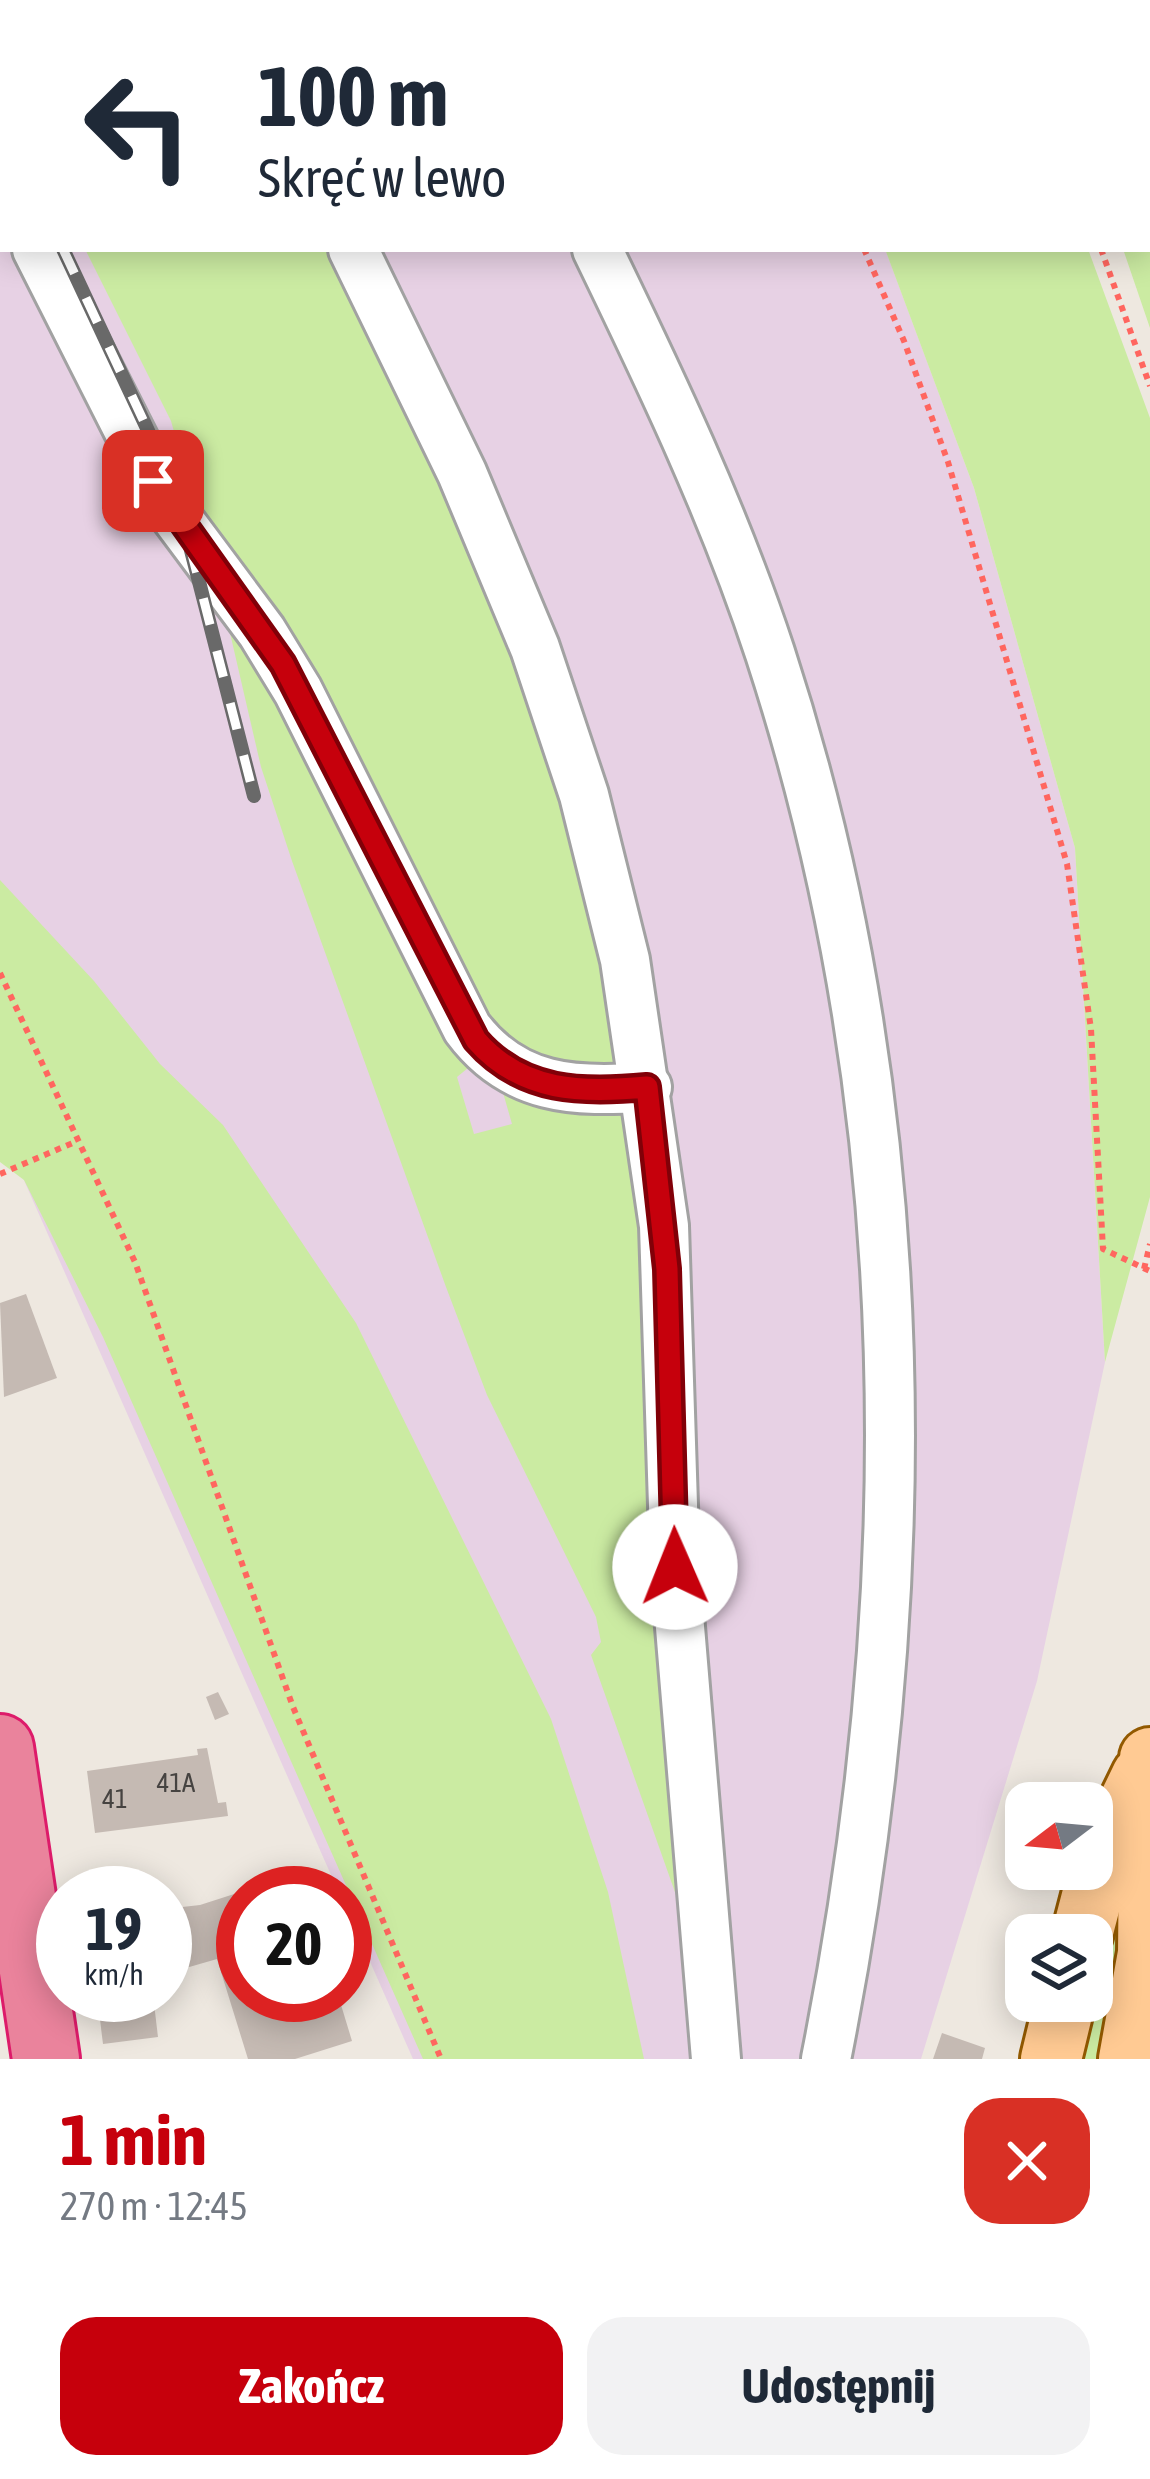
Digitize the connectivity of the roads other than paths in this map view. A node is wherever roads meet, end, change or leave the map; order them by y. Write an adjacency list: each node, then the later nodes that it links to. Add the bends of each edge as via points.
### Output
1 (39, 252): 4 (lane, via 165,502 298,691 467,1028 501,1063 543,1084 581,1092)
2 (353, 252): 4 (lane, via 469,487 556,706 610,896)
3 (597, 252): 11 (lane, via 696,458 769,649 833,883 874,1121 891,1363 888,1619 867,1816)
4 (647, 1087): 10 (lane, via 664,1226 677,1606)
5 (0, 1748): 9 (highway)
6 (1150, 1759): 7 (main road, via 1102,1858); 13 (main road, via 1148,1953)
7 (1087, 1914)
8 (1060, 2022): 12 (main road)
9 (46, 2059)
10 (716, 2059)
11 (826, 2059)
12 (1051, 2059)
13 (1129, 2059)

